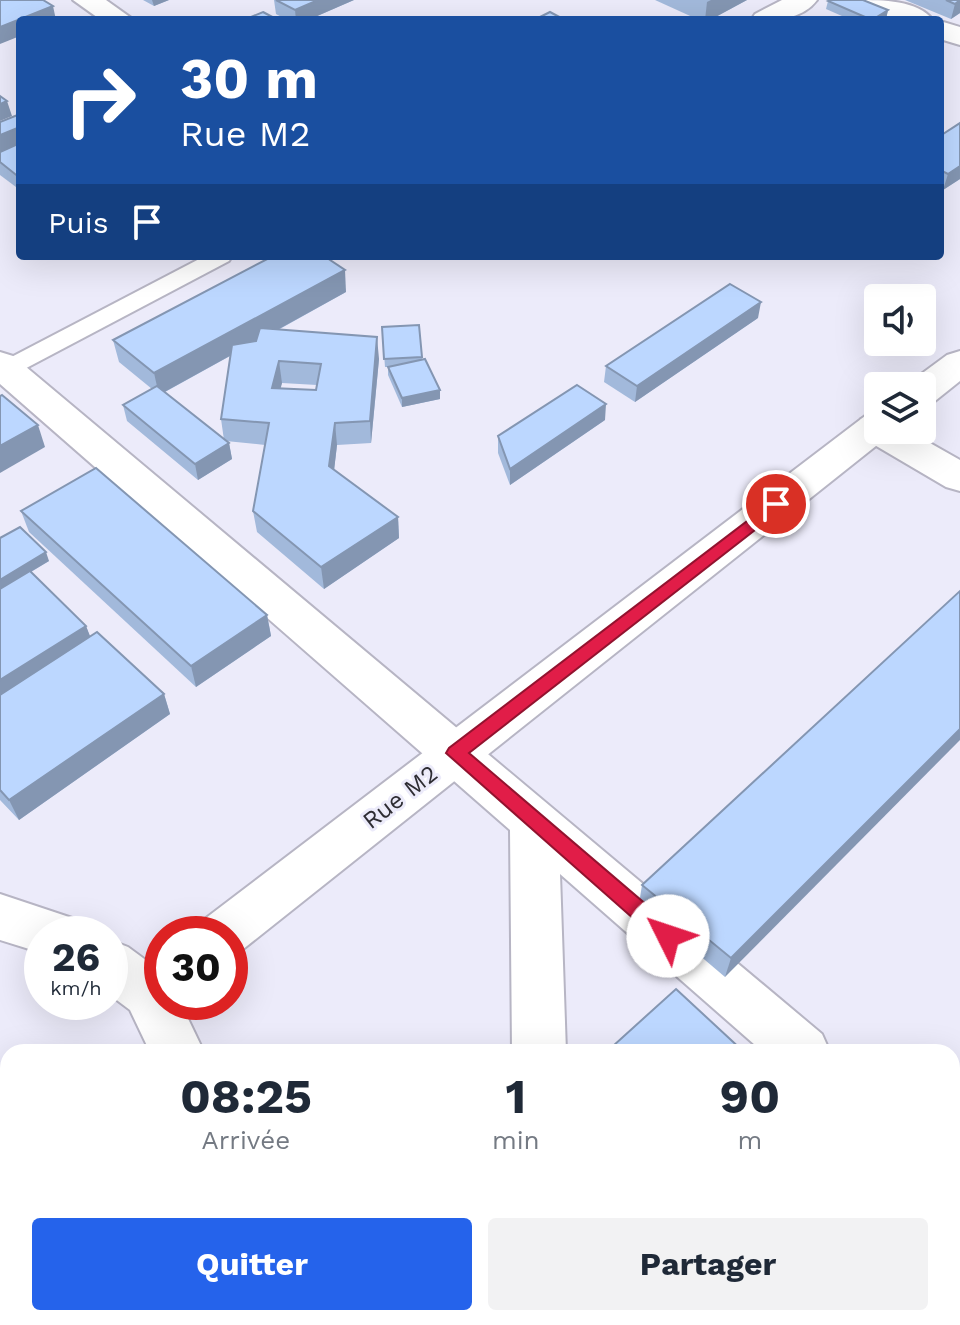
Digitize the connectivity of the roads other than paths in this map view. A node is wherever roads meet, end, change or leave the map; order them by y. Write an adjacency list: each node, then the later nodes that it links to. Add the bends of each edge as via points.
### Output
1 (87, 0): 4 (street)
2 (803, 0): 5 (street)
3 (872, 0): 6 (street)
4 (113, 16)
5 (773, 16)
6 (910, 16)
7 (213, 260): 9 (lane)
8 (960, 363): 10 (street)
9 (3, 367): 14 (street)
10 (936, 381)
11 (864, 435): 14 (street, Rue M2)
12 (906, 444): 13 (street)
13 (960, 477)
14 (456, 753): 15 (street); 16 (street, Rue M2)
15 (534, 821): 21 (street); 22 (street)
16 (247, 916)
17 (0, 917): 18 (street)
18 (24, 925)
19 (140, 980): 20 (street)
20 (173, 1044)
21 (539, 1044)
22 (794, 1044)

